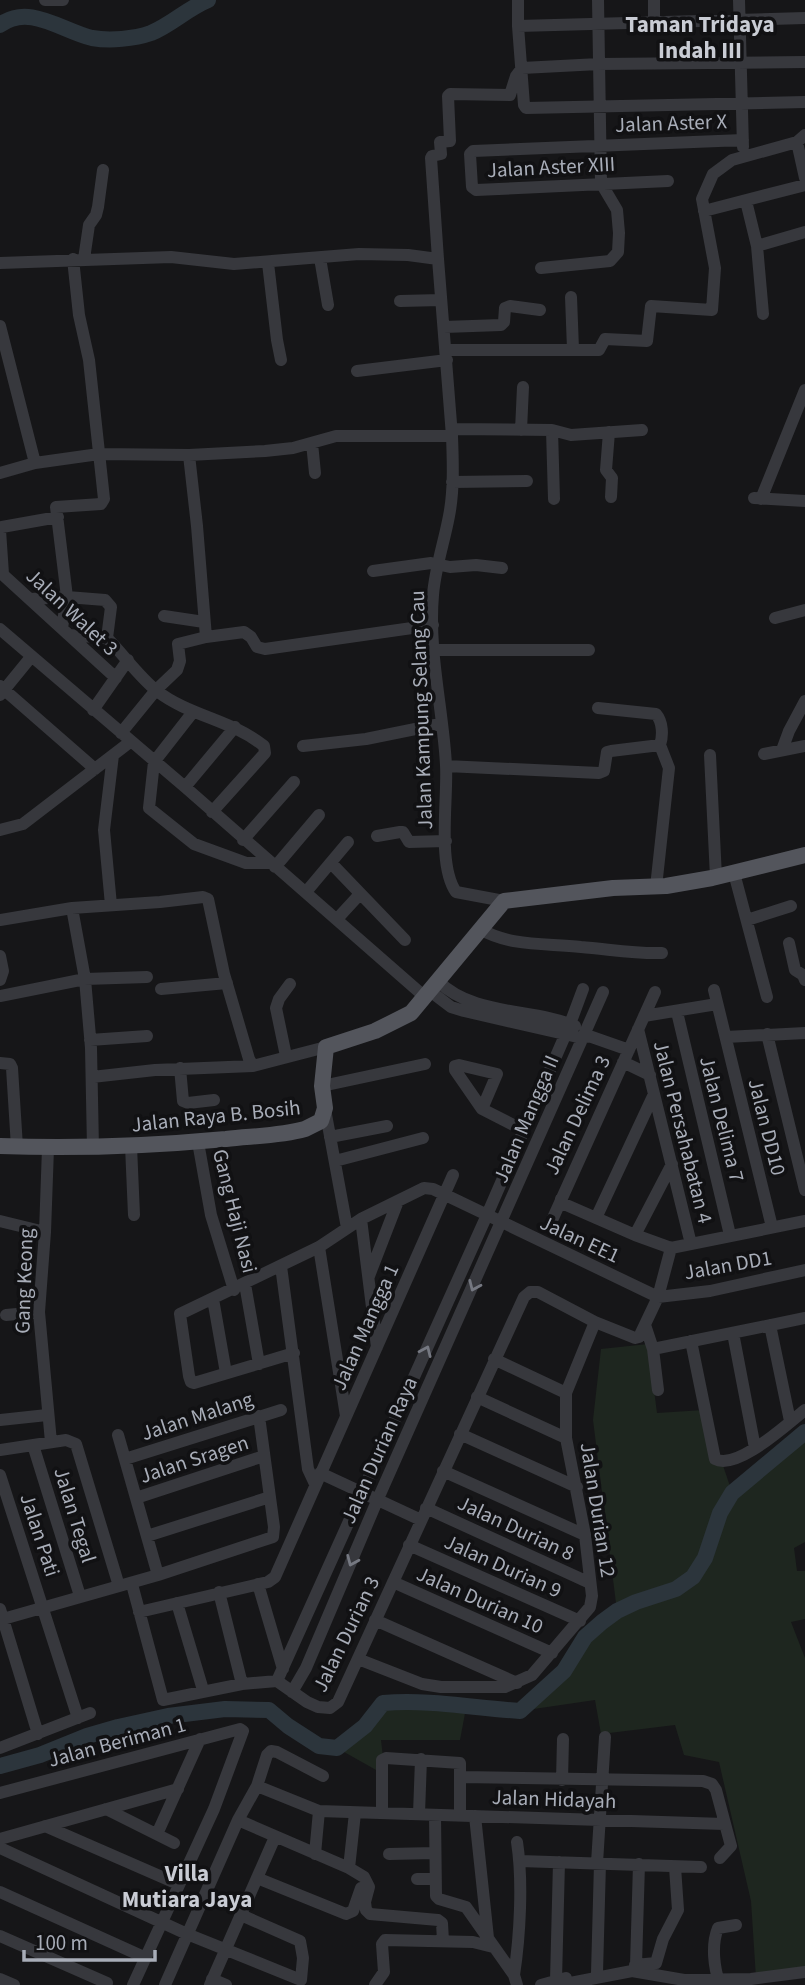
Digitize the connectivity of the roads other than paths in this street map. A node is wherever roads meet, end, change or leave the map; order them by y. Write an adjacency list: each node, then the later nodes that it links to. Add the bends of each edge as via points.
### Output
1 (45, 0): 2 (street)
2 (63, 0)
3 (518, 0): 11 (street)
4 (598, 0): 10 (street)
5 (654, 0): 9 (street)
6 (739, 0): 8 (street)
7 (805, 18): 8 (street)
8 (739, 19): 9 (street); 13 (street)
9 (654, 22): 10 (street)
10 (598, 23): 11 (street); 14 (street)
11 (518, 26): 15 (street)
12 (805, 62): 13 (street)
13 (741, 63): 14 (street); 16 (street)
14 (599, 64): 15 (street); 18 (street)
15 (522, 68): 18 (street, via 524,107); 35 (street, Jalan Kampung Selang Cau, via 510,95 454,92 448,96 450,141 440,142 441,154 431,158)
16 (742, 102): 17 (street); 18 (street); 20 (street)
17 (805, 102)
18 (599, 107): 21 (street)
19 (801, 138): 23 (street); 25 (street)
20 (743, 140): 21 (street, Jalan Aster X); 23 (street)
21 (600, 145): 22 (street, Jalan Aster X); 27 (street)
22 (471, 151): 27 (street, Jalan Aster XIII, via 472,187 476,190)
23 (744, 157): 30 (street, via 713,174 702,199)
24 (103, 170): 34 (street, via 96,215)
25 (805, 174)
26 (668, 181): 27 (street, Jalan Aster XIII)
27 (601, 183): 38 (street, via 617,210 616,256 610,261)
28 (805, 185): 29 (street)
29 (746, 201): 30 (street); 32 (street)
30 (704, 211): 47 (street, via 715,268 712,310 652,306 647,341 605,339 599,349)
31 (805, 232): 32 (street)
32 (757, 246): 44 (street)
33 (320, 258): 35 (street, via 359,254); 36 (street); 42 (street)
34 (78, 259): 36 (street); 37 (street); 59 (street, via 79,315)
35 (438, 259): 40 (street, Jalan Kampung Selang Cau)
36 (268, 262): 49 (street)
37 (0, 263)
38 (541, 268)
39 (571, 297): 47 (street)
40 (441, 300): 41 (street); 46 (street, Jalan Kampung Selang Cau)
41 (400, 301)
42 (328, 305)
43 (540, 310): 46 (street, via 510,306 505,308 501,325)
44 (763, 314)
45 (0, 326): 61 (street)
46 (444, 327): 48 (street, Jalan Kampung Selang Cau)
47 (573, 349): 48 (street)
48 (447, 355): 50 (street); 57 (street, Jalan Kampung Selang Cau)
49 (281, 360)
50 (357, 371)
51 (523, 387): 53 (street)
52 (805, 390): 68 (street, via 757,498)
53 (522, 430): 54 (street); 57 (street)
54 (552, 430): 56 (street, via 571,435); 67 (street)
55 (642, 430): 56 (street)
56 (610, 432): 66 (street, via 606,470 612,478)
57 (452, 433): 58 (street, via 336,436); 65 (street, Jalan Kampung Selang Cau)
58 (312, 443): 60 (street); 63 (street)
59 (99, 454): 60 (street); 61 (street); 69 (street, via 102,503)
60 (189, 455): 79 (street)
61 (35, 463): 62 (street)
62 (0, 473)
63 (315, 473)
64 (527, 481): 65 (street)
65 (452, 482): 70 (street, Jalan Kampung Selang Cau)
66 (611, 496)
67 (554, 499)
68 (805, 501)
69 (58, 511): 73 (street, via 2,527); 74 (street)
70 (438, 564): 71 (street); 72 (street); 80 (street, Jalan Kampung Selang Cau)
71 (502, 568)
72 (373, 571)
73 (1, 573): 75 (street, Jalan Walet 3)
74 (67, 597): 75 (street); 82 (street); 84 (street, via 109,603)
75 (30, 599): 82 (street, Jalan Walet 3)
76 (805, 610): 78 (street)
77 (164, 616): 79 (street)
78 (775, 618)
79 (204, 622): 83 (street)
80 (433, 625): 83 (street, via 265,649 257,648 244,632); 85 (street, Jalan Kampung Selang Cau)
81 (0, 629): 87 (street)
82 (65, 631): 84 (street); 89 (street, Jalan Walet 3)
83 (206, 637): 90 (street, via 178,644 177,670)
84 (107, 638): 88 (street)
85 (434, 650): 86 (street); 96 (street, Jalan Kampung Selang Cau)
86 (589, 650)
87 (31, 657): 91 (street); 94 (street)
88 (128, 660): 89 (street); 90 (street)
89 (116, 678): 94 (street)
90 (156, 690): 95 (street); 98 (street)
91 (2, 691): 108 (street)
92 (805, 701): 102 (street)
93 (598, 708): 99 (street, via 656,714 662,733)
94 (93, 710): 98 (street)
95 (193, 712): 97 (street); 106 (street)
96 (440, 724): 100 (street); 107 (street, Jalan Kampung Selang Cau)
97 (235, 727): 110 (street); 111 (street, via 264,746 265,753)
98 (126, 738): 104 (street); 106 (street)
99 (660, 745): 107 (street, via 607,752 604,771 599,773); 123 (street, via 668,768)
100 (303, 746)
101 (805, 746): 102 (street)
102 (782, 750): 103 (street)
103 (764, 754)
104 (113, 755): 108 (street); 127 (street, via 104,830)
105 (710, 755): 122 (street)
106 (154, 762): 110 (street); 120 (street, via 149,808 194,844 246,863)
107 (446, 766): 116 (street, Jalan Kampung Selang Cau)
108 (94, 769): 113 (street, via 23,824)
109 (294, 782): 115 (street)
110 (185, 787): 111 (street)
111 (212, 812): 115 (street)
112 (319, 816): 120 (street)
113 (0, 830)
114 (377, 836): 116 (street, via 403,832 409,842)
115 (243, 840): 120 (street)
116 (446, 841): 126 (street, Jalan Kampung Selang Cau, via 449,880 456,892)
117 (348, 842): 119 (street)
118 (805, 855): 121 (main road)
119 (331, 863): 124 (street); 125 (street)
120 (273, 865): 124 (street)
121 (734, 873): 122 (main road); 132 (street)
122 (716, 877): 123 (main road)
123 (656, 887): 126 (main road)
124 (306, 892): 130 (street)
125 (360, 894): 130 (street); 134 (street)
126 (504, 901): 133 (main road)
127 (111, 905): 129 (street); 142 (street, via 208,899)
128 (791, 906): 132 (street)
129 (72, 908): 131 (street); 139 (street)
130 (337, 919): 146 (street)
131 (0, 920)
132 (747, 920): 151 (street)
133 (480, 929): 136 (street, via 516,943); 146 (main road)
134 (405, 940)
135 (789, 943): 141 (street, via 795,970)
136 (662, 953)
137 (0, 956): 140 (street)
138 (147, 977): 139 (street)
139 (85, 979): 150 (street); 161 (street)
140 (0, 980)
141 (805, 980)
142 (227, 983): 144 (street); 167 (street)
143 (290, 984): 163 (street, via 276,1008)
144 (161, 989)
145 (583, 989): 155 (street, Jalan Mangga II)
146 (431, 990): 155 (street, via 451,1007 464,1011); 162 (main road, via 411,1013 397,1021)
147 (714, 990): 152 (street, Jalan DD10)
148 (603, 992): 158 (street, Jalan Mangga II)
149 (655, 992): 154 (street, Jalan Delima 3)
150 (0, 996)
151 (767, 997)
152 (717, 1004): 153 (street); 160 (street, Jalan DD10)
153 (677, 1012): 154 (street); 204 (street, Jalan Delima 7)
154 (641, 1022): 164 (street, Jalan Delima 3); 169 (street, Jalan Persahabatan 4)
155 (568, 1028): 158 (street); 177 (street, Jalan Mangga II)
156 (767, 1034): 157 (street); 160 (street); 188 (street)
157 (805, 1034)
158 (585, 1035): 164 (street); 199 (street, Jalan Mangga II)
159 (147, 1036): 161 (street)
160 (726, 1037): 200 (street, Jalan DD10)
161 (90, 1040): 170 (street)
162 (326, 1047): 163 (street); 171 (main road, Jalan Raya B. Bosih)
163 (286, 1056): 167 (street)
164 (626, 1056): 169 (street); 190 (street, Jalan Delima 3)
165 (0, 1063): 181 (street, via 12,1068)
166 (425, 1064): 171 (street)
167 (253, 1066): 168 (street)
168 (180, 1068): 170 (street); 173 (street, via 183,1101)
169 (650, 1075): 172 (street, Jalan Persahabatan 4)
170 (92, 1077): 183 (street)
171 (322, 1086): 174 (main road, Jalan Raya B. Bosih)
172 (654, 1094): 186 (street, Jalan Persahabatan 4); 195 (street)
173 (214, 1100)
174 (325, 1108): 178 (street); 180 (main road, Jalan Raya B. Bosih, via 315,1126 295,1132)
175 (482, 1110): 177 (street)
176 (387, 1126): 178 (street)
177 (523, 1130): 193 (street, Jalan Mangga II)
178 (330, 1137): 185 (street)
179 (423, 1138): 185 (street)
180 (198, 1142): 182 (main road, Jalan Raya B. Bosih); 211 (street, Gang Haji Nasi, via 211,1215)
181 (8, 1146): 184 (main road, Jalan Raya B. Bosih)
182 (131, 1146): 183 (main road, Jalan Raya B. Bosih); 192 (street)
183 (93, 1148): 184 (main road, Jalan Raya B. Bosih)
184 (48, 1149): 202 (street, Gang Keong)
185 (335, 1161): 201 (street)
186 (672, 1164): 203 (street); 205 (street, Jalan Persahabatan 4)
187 (453, 1175): 189 (street, Jalan Mangga 1)
188 (805, 1191)
189 (444, 1195): 191 (street, via 424,1188); 193 (street, Jalan EE1); 222 (street, Jalan Mangga 1)
190 (561, 1199): 194 (street); 195 (street, Jalan Delima 3)
191 (398, 1201): 196 (street); 210 (street)
192 (134, 1215)
193 (486, 1215): 199 (street, Jalan EE1); 251 (street, Jalan Durian Raya, one-way to 193)
194 (553, 1218)
195 (596, 1218): 203 (street, Jalan Delima 3)
196 (361, 1219): 201 (street); 210 (street)
197 (0, 1221): 202 (street)
198 (805, 1221): 200 (street)
199 (502, 1223): 212 (street, Jalan EE1); 254 (street, Jalan Durian Raya, one-way to 254)
200 (772, 1227): 204 (street)
201 (347, 1228): 206 (street)
202 (45, 1232): 214 (street, Gang Keong)
203 (635, 1235): 207 (street, Jalan Delima 3)
204 (730, 1235): 205 (street)
205 (691, 1244): 207 (street)
206 (319, 1247): 208 (street); 235 (street)
207 (671, 1248): 212 (street)
208 (281, 1266): 211 (street); 224 (street)
209 (805, 1270): 212 (street, Jalan DD1)
210 (368, 1277): 222 (street)
211 (240, 1287): 213 (street); 226 (street, Gang Haji Nasi)
212 (658, 1297): 218 (street)
213 (213, 1299): 227 (street); 227 (street, via 180,1314 189,1376 194,1383)
214 (39, 1312): 215 (street); 233 (street, Gang Keong)
215 (6, 1315)
216 (805, 1319): 219 (street)
217 (595, 1322): 218 (street, via 632,1338 639,1337); 225 (street, Jalan Durian 3, via 530,1292); 229 (street, Jalan Durian 12)
218 (645, 1325): 223 (street)
219 (770, 1325): 220 (street); 237 (street)
220 (733, 1333): 221 (street); 243 (street)
221 (691, 1342): 223 (street); 243 (street, via 715,1458 730,1462)
222 (378, 1349): 235 (street, Jalan Mangga 1)
223 (653, 1349): 228 (street)
224 (294, 1353): 226 (street); 249 (street, via 308,1469)
225 (494, 1359): 229 (street); 230 (street, Jalan Durian 3)
226 (259, 1364): 227 (street)
227 (226, 1373)
228 (658, 1390)
229 (566, 1393): 241 (street, Jalan Durian 12)
230 (477, 1397): 238 (street, Jalan Durian 3); 241 (street)
231 (281, 1410): 234 (street, Jalan Malang)
232 (805, 1410): 237 (street)
233 (47, 1415): 236 (street); 240 (street, Gang Keong)
234 (259, 1416): 245 (street); 246 (street, Jalan Malang)
235 (346, 1417): 249 (street, Jalan Mangga 1)
236 (0, 1420)
237 (790, 1421): 243 (street)
238 (460, 1434): 247 (street, Jalan Durian 3); 250 (street)
239 (118, 1435): 246 (street)
240 (50, 1436): 242 (street); 263 (street, via 76,1444)
241 (566, 1438): 250 (street, Jalan Durian 12)
242 (33, 1445): 244 (street); 266 (street, Jalan Tegal)
243 (755, 1448)
244 (0, 1450)
245 (264, 1457): 252 (street); 253 (street, Jalan Sragen)
246 (125, 1459): 253 (street)
247 (443, 1471): 255 (street, Jalan Durian 3); 256 (street)
248 (0, 1475): 268 (street, Jalan Pati)
249 (318, 1479): 251 (street, Jalan Durian 8); 262 (street, Jalan Mangga 1, via 275,1577)
250 (577, 1487): 256 (street, Jalan Durian 12)
251 (362, 1494): 254 (street, Jalan Durian 8); 275 (street, Jalan Durian Raya)
252 (270, 1497): 257 (street); 259 (street, via 273,1537)
253 (136, 1498): 257 (street)
254 (377, 1501): 255 (street, Jalan Durian 8); 276 (street, Jalan Durian Raya, one-way to 276)
255 (424, 1514): 258 (street, Jalan Durian 3); 261 (street, Jalan Durian 8)
256 (585, 1535): 261 (street, Jalan Durian 12)
257 (147, 1536): 259 (street)
258 (410, 1545): 260 (street, Jalan Durian 3); 272 (street, Jalan Durian 9)
259 (158, 1575): 263 (street)
260 (393, 1582): 271 (street, Jalan Durian 3); 273 (street, Jalan Durian 10)
261 (590, 1583): 272 (street, Jalan Durian 12, via 590,1607)
262 (258, 1584): 265 (street); 275 (street)
263 (119, 1586): 266 (street)
264 (133, 1588): 269 (street)
265 (219, 1592): 267 (street); 279 (street)
266 (80, 1596): 268 (street)
267 (177, 1603): 269 (street); 280 (street)
268 (43, 1607): 270 (street); 282 (street, Jalan Pati, via 84,1715)
269 (139, 1612): 280 (street, via 163,1700)
270 (2, 1614): 282 (street)
271 (376, 1620): 274 (street, Jalan Durian 3); 278 (street)
272 (580, 1621): 273 (street, Jalan Durian 12)
273 (552, 1653): 278 (street, Jalan Durian 12)
274 (358, 1660): 278 (street, via 441,1687); 281 (street, Jalan Durian 3, via 338,1702 330,1708 318,1707)
275 (286, 1664): 276 (street); 277 (street, Jalan Durian Raya)
276 (306, 1668): 281 (street, Jalan Durian Raya)
277 (277, 1681): 279 (street); 281 (street, Jalan Durian 3)
278 (517, 1683)
279 (242, 1684): 280 (street)
280 (202, 1690)
281 (292, 1692)
282 (38, 1734): 286 (street)
283 (605, 1737): 291 (street)
284 (200, 1739): 293 (street); 294 (street, Jalan Beriman 1); 327 (street, Jalan Beriman 1, via 243,1731 214,1809)
285 (563, 1739): 290 (street)
286 (0, 1747)
287 (421, 1759): 289 (street, via 460,1763); 298 (street, via 382,1760); 299 (street)
288 (323, 1776): 292 (street, via 271,1751)
289 (461, 1777): 290 (street); 301 (street)
290 (562, 1780): 291 (street)
291 (603, 1781): 303 (street); 305 (street, via 712,1784)
292 (257, 1786): 296 (street, Jalan Hidayah); 304 (street)
293 (178, 1789): 295 (street); 307 (street)
294 (0, 1793)
295 (106, 1808): 306 (street); 307 (street)
296 (319, 1811): 297 (street, Jalan Hidayah); 314 (street)
297 (355, 1813): 298 (street, Jalan Hidayah); 323 (street)
298 (382, 1813): 299 (street, Jalan Hidayah)
299 (419, 1814): 300 (street, Jalan Hidayah)
300 (435, 1815): 301 (street, Jalan Hidayah); 313 (street)
301 (460, 1816): 302 (street, Jalan Hidayah)
302 (475, 1816): 303 (street, Jalan Hidayah); 336 (street)
303 (599, 1820): 305 (street, Jalan Hidayah); 319 (street)
304 (242, 1822): 308 (street); 333 (street)
305 (724, 1824): 316 (street, via 731,1846)
306 (45, 1826): 309 (street); 327 (street)
307 (157, 1834): 311 (street)
308 (275, 1837): 314 (street); 324 (street)
309 (0, 1839)
310 (517, 1842): 317 (street)
311 (174, 1843)
312 (0, 1848): 331 (street)
313 (435, 1853): 315 (street); 326 (street)
314 (315, 1854): 323 (street)
315 (389, 1854)
316 (720, 1858)
317 (520, 1861): 318 (street); 344 (street)
318 (559, 1862): 319 (street); 348 (street)
319 (598, 1863): 320 (street); 342 (street)
320 (639, 1864): 321 (street); 339 (street)
321 (676, 1867): 322 (street); 339 (street, via 675,1919 656,1962)
322 (701, 1867)
323 (349, 1868): 329 (street, via 364,1877)
324 (257, 1878): 329 (street, via 346,1914); 330 (street)
325 (417, 1879): 326 (street)
326 (435, 1879): 336 (street, via 437,1898 466,1907)
327 (178, 1884): 331 (street)
328 (0, 1892): 338 (street)
329 (361, 1901): 335 (street, via 370,1914 438,1920)
330 (241, 1915): 337 (street); 337 (street, via 300,1941 302,1980)
331 (162, 1921): 333 (street); 338 (street)
332 (736, 1925): 346 (street, via 718,1928 715,1934)
333 (187, 1934): 337 (street); 352 (street)
334 (0, 1936): 343 (street)
335 (443, 1941): 336 (street); 354 (street, via 384,1941 384,1972)
336 (491, 1944): 344 (street)
337 (225, 1951): 345 (street)
338 (146, 1958): 351 (street)
339 (636, 1965): 342 (street)
340 (805, 1972): 346 (street)
341 (0, 1979): 350 (street)
342 (598, 1979): 348 (street); 349 (street, via 638,1971)
343 (89, 1980): 347 (street)
344 (516, 1980)
345 (211, 1982): 353 (street)
346 (719, 1982): 349 (street)
347 (107, 1983)
348 (562, 1983): 355 (street)
349 (684, 1983)
350 (13, 1985)
351 (133, 1985)
352 (165, 1985)
353 (226, 1985)
354 (375, 1985)
355 (541, 1985)

